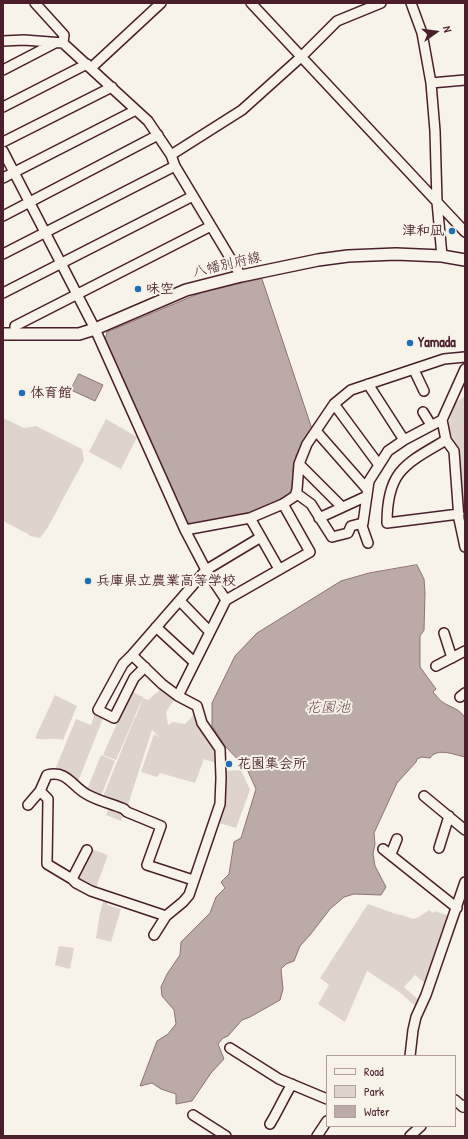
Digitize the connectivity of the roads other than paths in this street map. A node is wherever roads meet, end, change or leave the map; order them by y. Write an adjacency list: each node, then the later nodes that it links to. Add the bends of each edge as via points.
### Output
1 (35, 3): 7 (street, via 64,35)
2 (162, 3): 9 (street)
3 (251, 3): 8 (street)
4 (381, 3): 8 (street, via 337,21)
5 (411, 3): 12 (street, via 422,33)
6 (3, 42): 7 (street, via 24,40)
7 (60, 43): 9 (street); 10 (street)
8 (301, 57): 19 (street, via 242,110); 25 (street)
9 (89, 66): 13 (street); 14 (street)
10 (3, 70)
11 (465, 80): 12 (street)
12 (431, 83): 25 (street)
13 (112, 87): 15 (street); 17 (street)
14 (3, 107)
15 (136, 110): 16 (street); 21 (street)
16 (158, 135): 19 (street); 24 (street)
17 (3, 142)
18 (3, 151): 21 (street)
19 (171, 155): 20 (street)
20 (175, 166): 23 (street); 29 (street)
21 (14, 173): 22 (street); 24 (street)
22 (3, 178)
23 (193, 196): 27 (street); 33 (street)
24 (29, 202): 26 (street); 29 (street)
25 (437, 202): 28 (street); 31 (street)
26 (3, 216)
27 (211, 226): 34 (street); 36 (street)
28 (465, 232)
29 (45, 233): 30 (street); 33 (street)
30 (3, 254)
31 (442, 256): 32 (main road, 八幡別府線); 34 (main road, 八幡別府線, via 348,256)
32 (465, 260)
33 (61, 263): 35 (street); 36 (street)
34 (241, 276): 37 (main road, 八幡別府線, via 186,290)
35 (3, 293)
36 (77, 294): 37 (street); 39 (street, via 15,326)
37 (95, 329): 39 (main road, 八幡別府線, via 70,335); 62 (street)
38 (3, 334): 39 (main road, 八幡別府線)
39 (15, 334)
40 (465, 357): 42 (street, via 444,359)
41 (465, 369): 47 (street)
42 (414, 370): 43 (street); 44 (street)
43 (368, 384): 45 (street, via 351,390); 50 (street)
44 (424, 391)
45 (334, 404): 49 (street); 53 (street)
46 (423, 412): 48 (street)
47 (442, 420): 48 (street); 51 (street)
48 (431, 425): 50 (street)
49 (316, 431): 52 (street, via 307,444); 55 (street)
50 (404, 440): 53 (street, via 388,451)
51 (446, 440): 58 (street, via 454,451); 58 (street, via 414,458 401,470 392,484 389,495 387,523)
52 (299, 464): 54 (street); 57 (street)
53 (379, 465): 55 (street, via 369,481)
54 (296, 493): 56 (street); 60 (street, via 311,504)
55 (367, 493): 57 (street); 61 (street)
56 (283, 504): 59 (street); 66 (street, via 310,552)
57 (342, 507): 60 (street)
58 (459, 514): 65 (street)
59 (250, 518): 62 (street); 63 (street)
60 (319, 518): 61 (street, via 332,537 348,533 350,526)
61 (363, 523): 64 (street)
62 (185, 530): 67 (street)
63 (261, 538): 66 (street); 67 (street)
64 (368, 544)
65 (465, 547)
66 (279, 569): 68 (street)
67 (206, 570): 68 (street); 69 (street)
68 (226, 600): 71 (street)
69 (180, 601): 70 (street); 71 (street)
70 (156, 627): 74 (street); 76 (street)
71 (210, 632): 76 (street)
72 (444, 633): 75 (street)
73 (465, 651): 75 (street)
74 (132, 655): 78 (street); 78 (street, via 123,664 98,710 114,718 134,678)
75 (452, 658): 77 (street)
76 (194, 662): 79 (street)
77 (436, 666)
78 (145, 667): 79 (street)
79 (178, 696): 89 (street, via 197,706 202,723 220,749 221,756 220,804)
80 (40, 792): 82 (street); 88 (street, via 48,799 47,864); 89 (street, via 47,775 65,777 87,795 161,826 147,865)
81 (424, 796): 83 (street)
82 (28, 805)
83 (449, 816): 84 (street); 86 (street)
84 (465, 830)
85 (396, 839): 92 (street, via 387,852)
86 (438, 848)
87 (87, 850): 88 (street)
88 (72, 879): 93 (street, via 92,891)
89 (193, 880): 93 (street, via 189,895)
90 (465, 882): 91 (street)
91 (463, 893): 92 (street)
92 (457, 908): 96 (street, via 416,1017)
93 (166, 916): 94 (street)
94 (154, 935)
95 (230, 1048): 97 (street, via 279,1079)
96 (410, 1055)
97 (292, 1084): 98 (street); 103 (street)
98 (326, 1099)
99 (456, 1101): 100 (street, via 463,1107)
100 (465, 1105)
101 (193, 1115): 105 (street)
102 (326, 1122): 106 (street)
103 (270, 1124)
104 (420, 1127): 107 (street)
105 (226, 1136)
106 (317, 1136)
107 (410, 1136)

